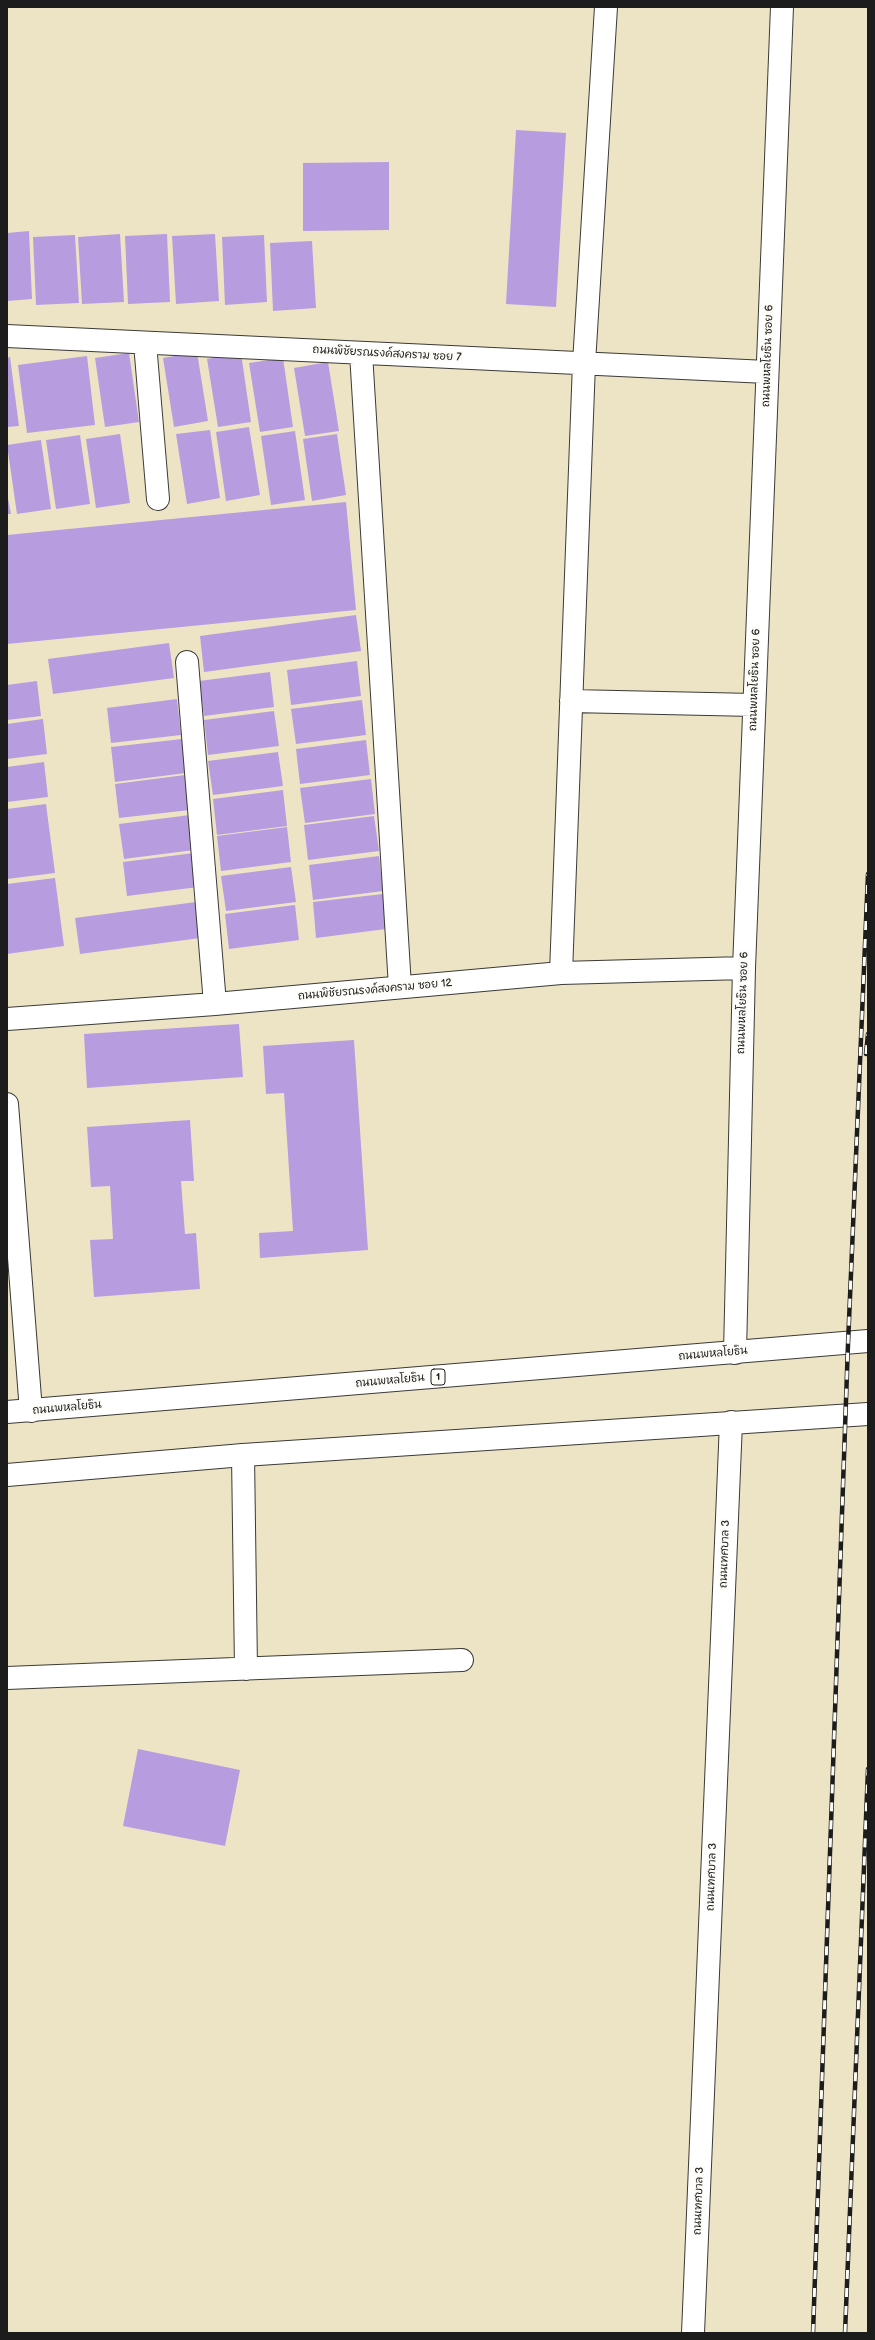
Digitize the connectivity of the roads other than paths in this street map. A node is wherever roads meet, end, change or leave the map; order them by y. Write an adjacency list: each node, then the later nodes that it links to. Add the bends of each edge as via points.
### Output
1 (606, 7): 6 (street)
2 (782, 7): 7 (street, ถนนพหลโยธิน ซอย 6)
3 (7, 336): 4 (street, ถนนพิชัยรณรงค์สงคราม ซอย 7)
4 (145, 343): 5 (street, ถนนพิชัยรณรงค์สงคราม ซอย 7); 8 (street)
5 (361, 353): 6 (street, ถนนพิชัยรณรงค์สงคราม ซอย 7); 14 (street)
6 (584, 363): 7 (street, ถนนพิชัยรณรงค์สงคราม ซอย 7); 10 (street)
7 (767, 372): 11 (street, ถนนพหลโยธิน ซอย 6)
8 (158, 499)
9 (187, 662): 15 (street)
10 (571, 701): 11 (street); 13 (street)
11 (754, 705): 12 (street, ถนนพหลโยธิน ซอย 6)
12 (744, 968): 13 (street, ถนนพิชัยรณรงค์สงคราม ซอย 12); 19 (street, ถนนพหลโยธิน ซอย 6)
13 (561, 973): 14 (street, ถนนพิชัยรณรงค์สงคราม ซอย 12)
14 (400, 988): 15 (street, ถนนพิชัยรณรงค์สงคราม ซอย 12)
15 (215, 1004): 16 (street, ถนนพิชัยรณรงค์สงคราม ซอย 12)
16 (7, 1019)
17 (7, 1104): 20 (street)
18 (868, 1341): 19 (street, ถนนพหลโยธิน / 1)
19 (734, 1353): 20 (street, ถนนพหลโยธิน / 1)
20 (31, 1410): 21 (street, ถนนพหลโยธิน / 1)
21 (7, 1412)
22 (868, 1414): 23 (street)
23 (731, 1422): 24 (street); 29 (street, ถนนเทศบาล 3)
24 (243, 1455): 25 (street); 27 (street)
25 (7, 1475)
26 (462, 1660): 27 (street)
27 (246, 1669): 28 (street)
28 (7, 1678)
29 (693, 2333)

